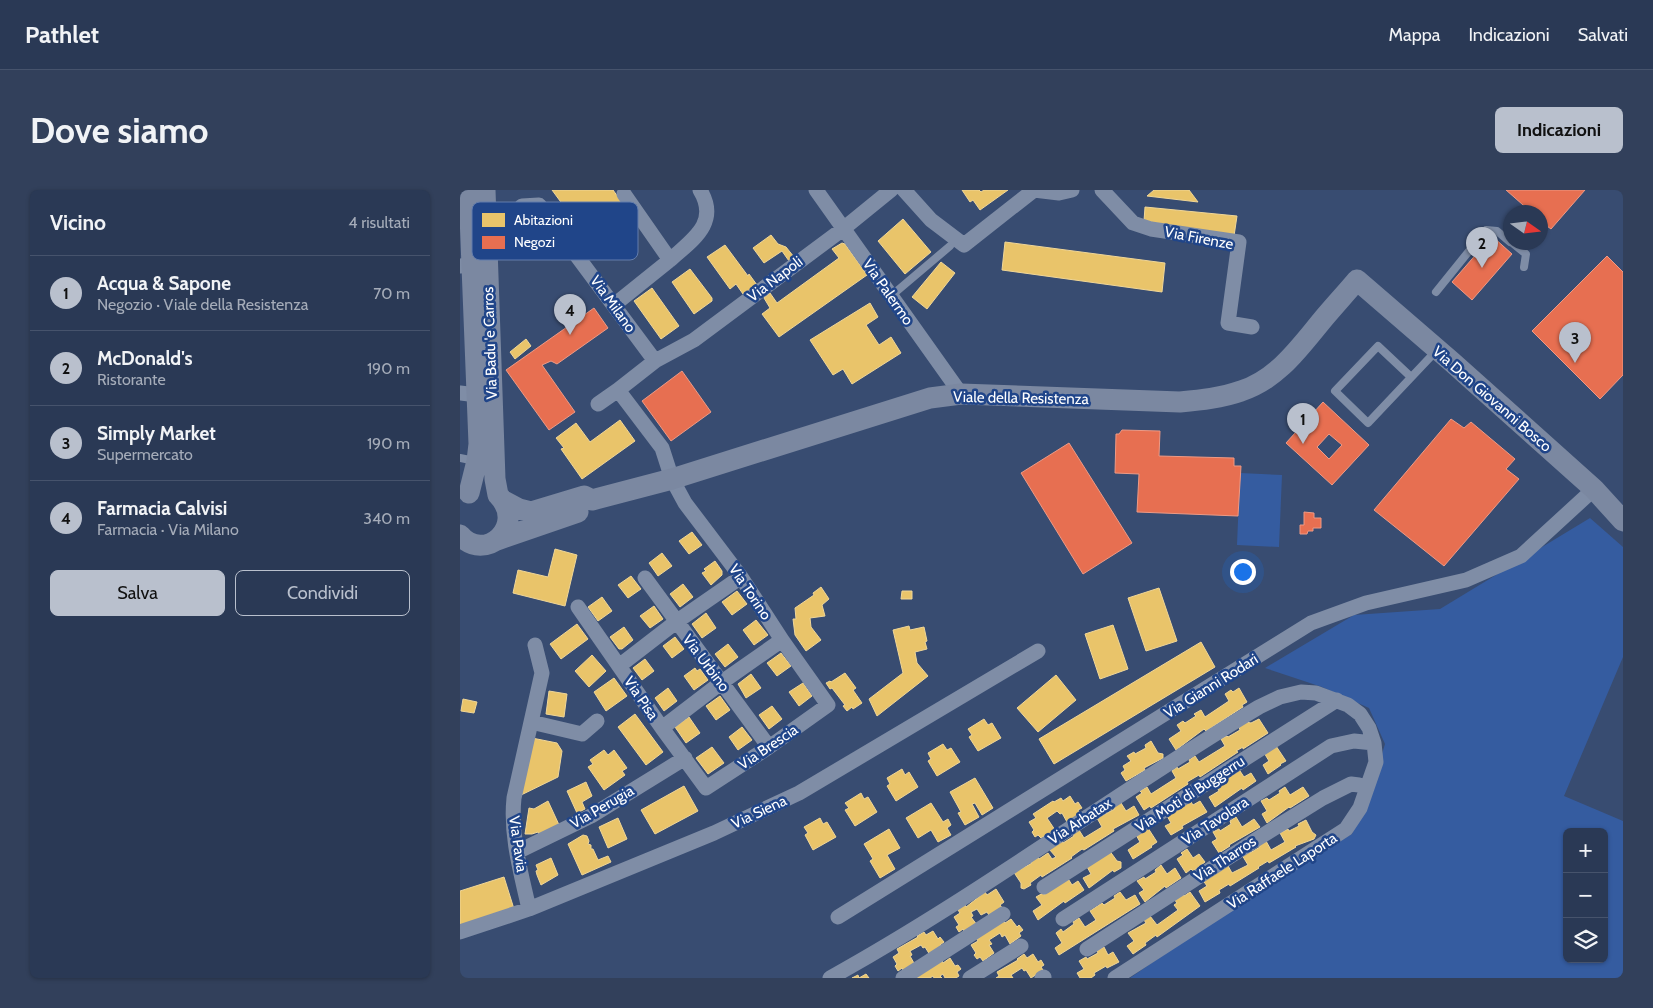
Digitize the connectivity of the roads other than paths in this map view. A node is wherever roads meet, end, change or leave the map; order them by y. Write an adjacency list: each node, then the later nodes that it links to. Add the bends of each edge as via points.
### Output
1 (469, 190): 13 (main road, Via Badu 'e Carros)
2 (700, 190): 17 (street, via 708,210 705,224 696,237)
3 (816, 190): 11 (street, Via Palermo)
4 (891, 190): 11 (street, Via Napoli)
5 (904, 190): 6 (street, via 931,220 964,245 1034,190 1059,193)
6 (1072, 190)
7 (1102, 190): 24 (street, Via Firenze, via 1133,223 1152,229 1240,242 1228,323)
8 (624, 194): 9 (street)
9 (630, 202)
10 (638, 214): 17 (street)
11 (843, 229): 22 (street, Via Palermo); 26 (street, Via Napoli, via 694,340)
12 (1503, 236): 21 (lane, via 1497,231 1486,230)
13 (472, 246)
14 (950, 246): 22 (lane)
15 (1521, 250): 19 (lane, via 1526,254)
16 (580, 260): 23 (street, Via Milano)
17 (670, 260): 23 (street)
18 (473, 264): 29 (main road, Via Badu 'e Carros); 36 (main road, Via Badu 'e Carros, via 495,479)
19 (1524, 267)
20 (1357, 280): 25 (main road, Via Don Giovanni Bosco); 30 (main road, Viale della Resistenza, via 1288,362 1268,378 1242,391 1180,402)
21 (1436, 292)
22 (891, 296): 30 (street, Via Palermo)
23 (614, 305): 26 (street, Via Milano)
24 (1252, 327)
25 (1437, 350): 27 (lane); 34 (main road, Via Don Giovanni Bosco)
26 (655, 361): 28 (street)
27 (1411, 377): 27 (lane, via 1378,346 1334,391 1368,423)
28 (618, 390): 31 (street); 33 (street, via 662,448)
29 (468, 394): 32 (main road, Via Badu 'e Carros, via 479,444)
30 (961, 394): 33 (main road, Viale della Resistenza, via 930,398)
31 (598, 404)
32 (469, 460): 35 (main road, Via Badu 'e Carros)
33 (672, 478): 37 (main road, Viale della Resistenza); 41 (street, Via Torino, via 685,503)
34 (1594, 489): 38 (main road, Via Don Giovanni Bosco); 64 (street, Via Gianni Rodari, via 1521,556 1466,580 1366,603 1311,623)
35 (464, 496): 36 (main road, Viale della Resistenza, via 484,490)
36 (501, 498): 37 (main road, Viale della Resistenza, via 518,509 531,512 584,496); 40 (main road, Via Badu 'e Carros, via 508,509 508,526 504,534)
37 (592, 500): 40 (main road, Viale della Resistenza, via 587,509)
38 (1623, 521)
39 (460, 535): 40 (main road)
40 (479, 546)
41 (740, 577): 44 (street); 45 (street, Via Torino)
42 (644, 578): 44 (street, Via Urbino)
43 (578, 607): 48 (street, Via Pisa)
44 (676, 622): 48 (street); 49 (street, Via Urbino)
45 (782, 640): 49 (street); 51 (street, Via Torino)
46 (535, 645): 53 (street, Via Pavia, via 542,673)
47 (1038, 651): 62 (street, Via Siena, via 799,793 714,833)
48 (620, 666): 54 (street, Via Pisa)
49 (722, 682): 54 (street); 56 (street, Via Urbino)
50 (1337, 700): 55 (street, Via Raffaele Laporta, via 1360,714); 61 (street, Via Moti di Buggerru); 69 (street, Via Arbatax, via 1316,692 1302,692 1280,696 1259,707 1002,873)
51 (828, 705): 56 (street, Via Brescia)
52 (597, 721): 53 (street, via 582,734)
53 (531, 722): 60 (street, Via Pavia, via 512,812)
54 (662, 728): 57 (street, Via Pisa)
55 (1374, 743): 59 (street, Via Raffaele Laporta, via 1376,762); 65 (street, Via Tavolara, via 1354,741 1331,746)
56 (769, 747): 58 (street, Via Brescia)
57 (685, 758): 58 (street, Via Pisa); 60 (street, Via Perugia, via 591,816)
58 (706, 788)
59 (1367, 788): 68 (street, Via Tharros, via 1350,784 1323,798); 72 (street, Via Raffaele Laporta, via 1360,808 1346,829)
60 (517, 852): 62 (street, Via Pavia)
61 (1044, 887)
62 (529, 909): 66 (street, Via Siena)
63 (1003, 914): 70 (street)
64 (838, 917)
65 (1063, 919)
66 (460, 932)
67 (1021, 946): 71 (street)
68 (1087, 949)
69 (830, 978)
70 (903, 978)
71 (970, 978)
72 (1115, 978)

